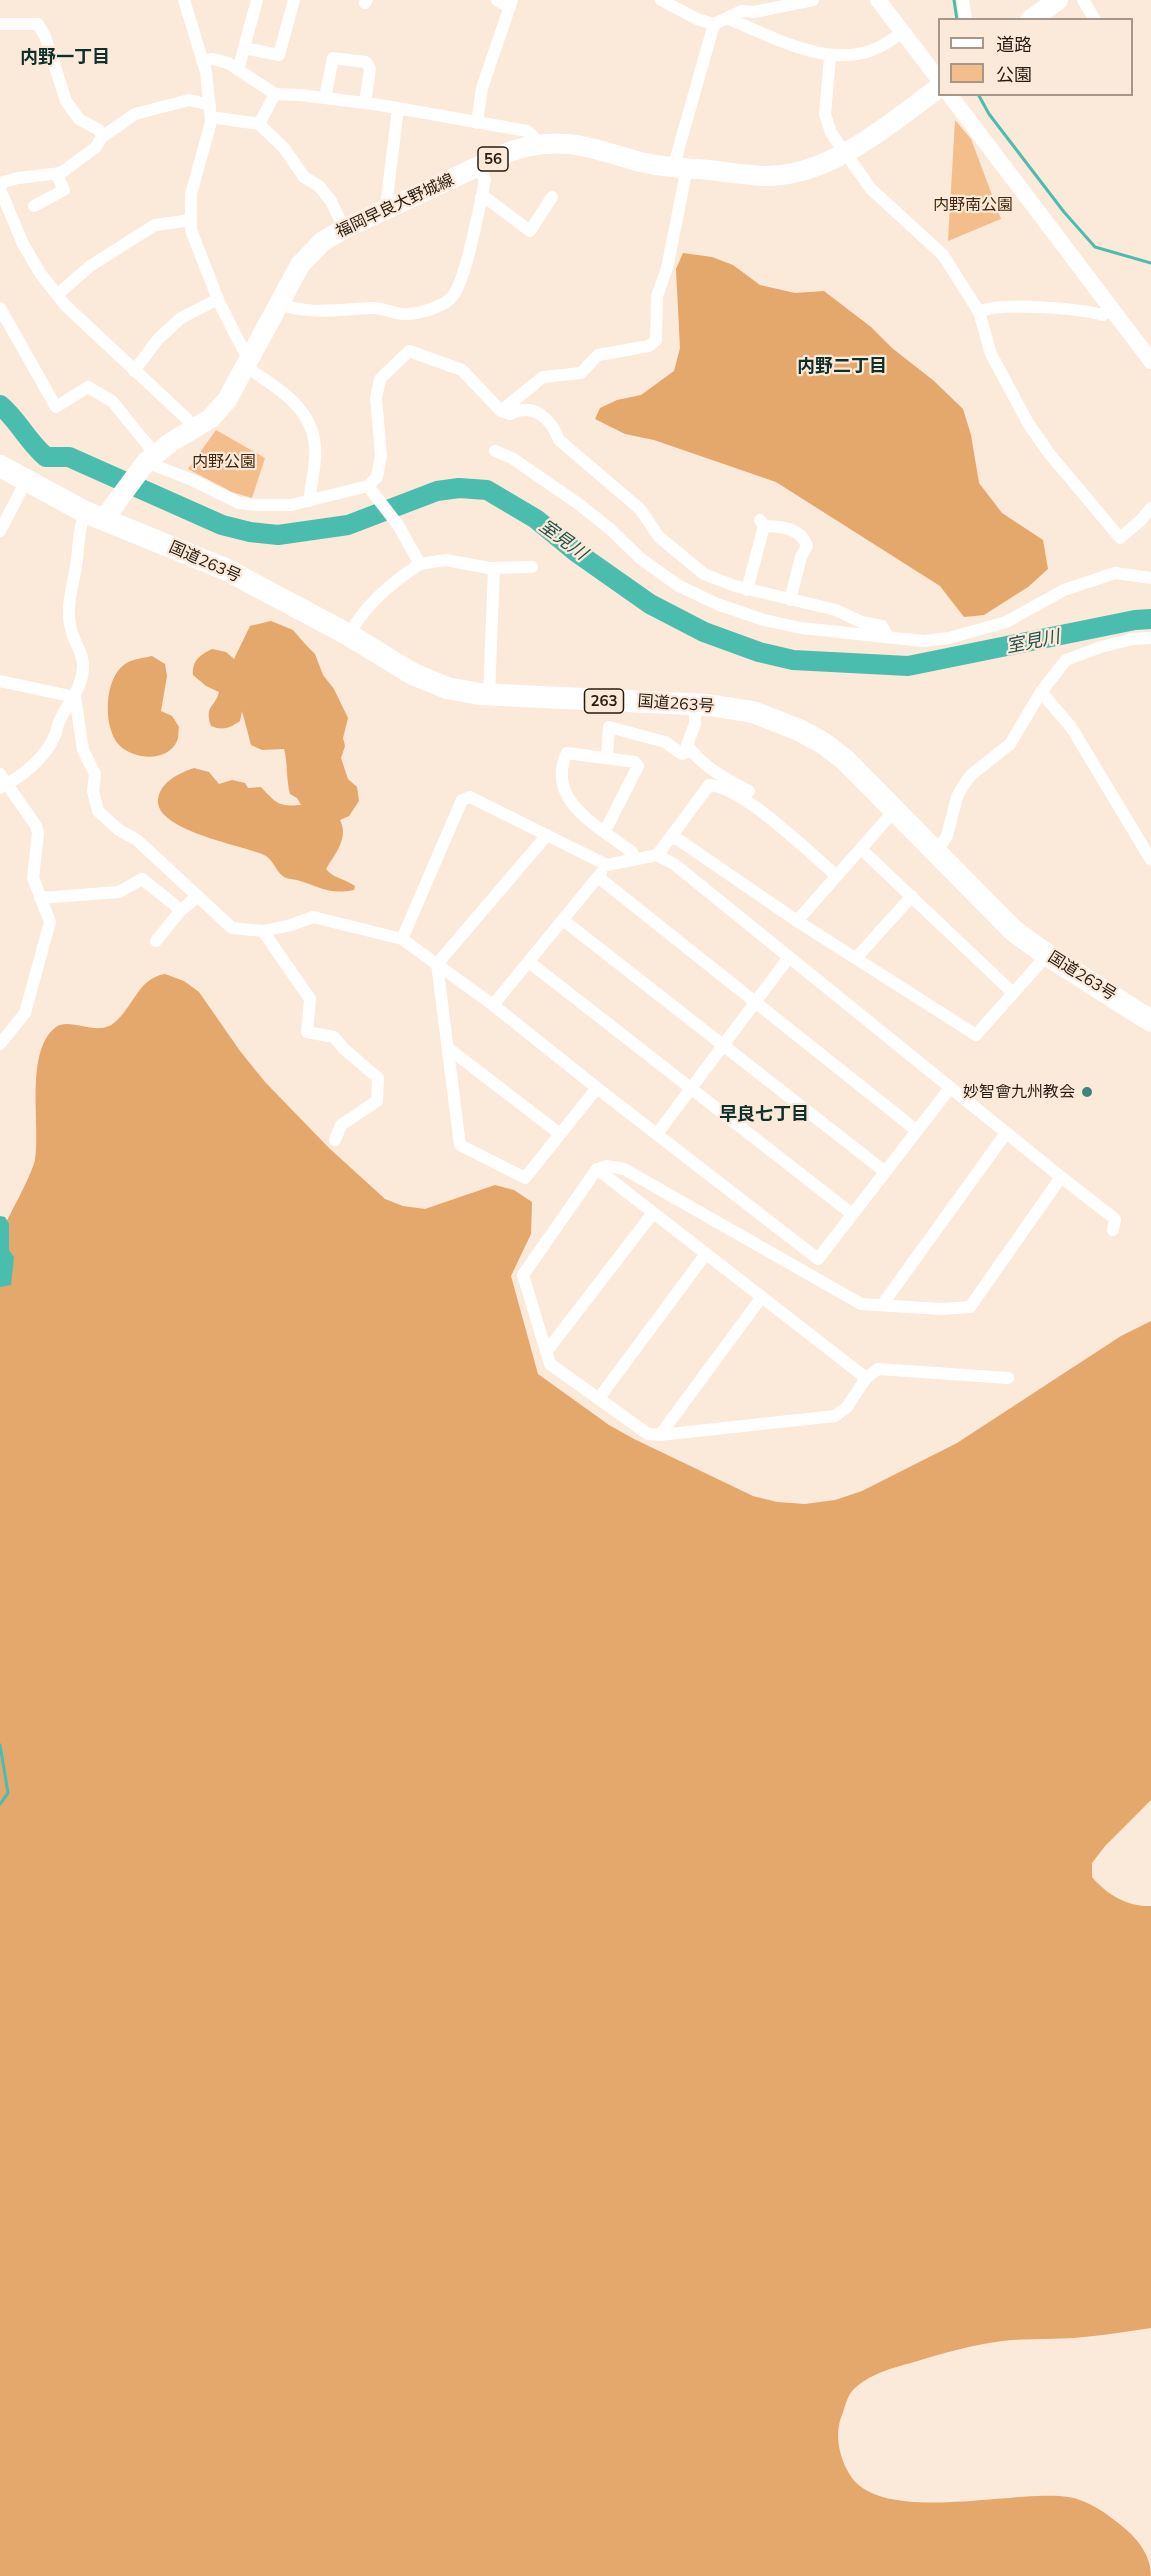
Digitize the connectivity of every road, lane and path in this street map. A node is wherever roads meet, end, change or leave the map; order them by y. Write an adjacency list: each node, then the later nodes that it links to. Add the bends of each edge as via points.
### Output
1 (184, 0): 21 (street)
2 (256, 0): 19 (street)
3 (294, 0): 19 (street, via 279,55)
4 (496, 0): 11 (street)
5 (661, 0): 17 (street)
6 (813, 0): 15 (street, via 742,11)
7 (878, 0): 18 (street)
8 (963, 0): 12 (street)
9 (1058, 0): 13 (main road)
10 (1083, 0): 14 (street)
11 (510, 4): 31 (street, via 482,88)
12 (966, 18)
13 (1033, 18)
14 (1094, 18)
15 (729, 19): 17 (street); 20 (street)
16 (0, 24): 33 (street, via 38,24 66,102 79,119 99,130)
17 (714, 24): 37 (street)
18 (902, 32): 20 (street, via 861,54); 23 (street)
19 (244, 48): 22 (street)
20 (830, 57): 35 (street, via 825,114)
21 (202, 61): 22 (street, via 213,59); 30 (street)
22 (238, 70): 25 (street)
23 (938, 80)
24 (938, 88): 35 (main road, 福岡早良大野城線 / 56)
25 (274, 94): 27 (street); 32 (street)
26 (952, 96): 51 (street)
27 (325, 98): 28 (street); 28 (street, via 333,58 366,62 370,69)
28 (365, 103): 29 (street)
29 (398, 109): 31 (street); 44 (street)
30 (210, 111): 32 (street); 33 (street, via 189,100 135,114); 45 (street, via 204,152 191,194)
31 (477, 123): 34 (street, via 526,131)
32 (259, 124): 46 (street, via 284,148 304,177 332,201)
33 (102, 137): 38 (street, via 96,147)
34 (537, 144): 36 (main road, 福岡早良大野城線 / 56); 37 (main road, 福岡早良大野城線 / 56, via 575,143 634,160)
35 (844, 154): 37 (main road, 福岡早良大野城線 / 56, via 810,169 765,176); 52 (street, via 871,189 943,255)
36 (477, 166): 41 (street, via 485,180); 44 (main road, 福岡早良大野城線 / 56)
37 (681, 167): 56 (street, via 667,268 657,296 656,340 649,346 598,355 581,373 543,377)
38 (57, 175): 39 (street); 43 (street, via 64,190)
39 (0, 183)
40 (0, 189): 47 (street, via 23,244)
41 (481, 197): 42 (street, via 530,231); 49 (street, via 465,268 454,295 444,302 406,314 373,307 307,309)
42 (552, 197)
43 (34, 206)
44 (388, 207): 46 (main road, 福岡早良大野城線 / 56)
45 (191, 220): 47 (street, via 156,225 90,266); 48 (street, via 190,230)
46 (344, 229): 49 (main road, 福岡早良大野城線 / 56, via 308,255)
47 (57, 295): 55 (street)
48 (218, 298): 53 (street); 55 (street, via 181,318 158,339)
49 (279, 303): 53 (main road, 福岡早良大野城線 / 56)
50 (0, 308): 59 (street, via 56,407 88,387 112,401)
51 (1112, 308): 52 (street, via 1103,315 1003,306); 54 (street)
52 (979, 312): 64 (street, via 991,354 1028,423 1120,538)
53 (250, 361): 57 (main road, 福岡早良大野城線 / 56, via 227,400); 63 (street, via 285,392 311,423 316,447)
54 (1151, 361)
55 (134, 371): 57 (street, via 187,418)
56 (501, 411): 62 (street, via 462,370 410,351 380,379 376,398 381,455 377,477); 71 (street, via 539,413 553,425 559,440 640,509 658,537 704,574)
57 (192, 431): 59 (main road, 福岡早良大野城線 / 56)
58 (495, 451): 74 (street, via 512,458 580,505 660,573 717,604 801,628)
59 (151, 458): 63 (street, via 239,503 291,505); 65 (main road, 56)
60 (0, 466): 61 (highway, 国道263号 / 263)
61 (27, 481): 65 (highway, 国道263号 / 263); 66 (street)
62 (368, 486): 63 (street); 67 (street, via 398,525)
63 (309, 501)
64 (1151, 508)
65 (94, 516): 73 (highway, 国道263号 / 263, via 225,569); 79 (street, via 80,525 68,613 83,660)
66 (0, 531)
67 (420, 564): 69 (street, via 446,560); 73 (street, via 385,588)
68 (532, 567): 69 (street)
69 (494, 568): 78 (street)
70 (1151, 578): 74 (street, via 1115,573 1064,590 1006,622 949,638 923,641)
71 (747, 590): 72 (street); 72 (street, via 762,522 787,527 807,546)
72 (790, 600): 74 (street, via 882,626)
73 (349, 635): 78 (highway, 国道263号 / 263, via 413,674 447,687)
74 (888, 637)
75 (1151, 638): 77 (street, via 1101,647 1066,660)
76 (0, 681): 79 (street)
77 (1041, 692): 90 (street, via 1010,744 963,786 947,836); 93 (street, via 1071,727)
78 (489, 695): 80 (highway, 国道263号 / 263)
79 (75, 698): 83 (street, via 59,722 55,737 33,766); 97 (street, via 83,750 95,774 93,791 98,811 118,830 137,840)
80 (694, 705): 81 (street, via 694,724 687,745); 85 (highway, 国道263号 / 263, via 753,712 799,730 844,759)
81 (691, 750): 82 (street, via 682,754 664,742 609,727); 84 (street, via 717,774)
82 (607, 758): 86 (street, via 636,762 638,766); 86 (street, via 567,753 563,763 564,790 577,812)
83 (3, 782): 99 (street, via 38,833 33,878)
84 (748, 790)
85 (894, 812): 89 (street); 90 (highway, 国道263号 / 263)
86 (605, 831): 92 (street, via 632,852)
87 (548, 835): 94 (street); 104 (street, via 470,797 462,800); 110 (street)
88 (670, 838): 91 (street); 95 (street, via 709,785 720,786 747,800); 102 (street, via 679,840)
89 (861, 849): 95 (street); 98 (street)
90 (936, 852): 106 (highway, 国道263号 / 263, via 1014,930)
91 (657, 855): 92 (street); 107 (street, via 674,864)
92 (633, 860): 94 (street)
93 (1151, 860)
94 (608, 865): 96 (street)
95 (837, 876): 102 (street)
96 (598, 877): 101 (street); 112 (street)
97 (198, 896): 100 (street); 103 (street, via 232,928)
98 (912, 896): 108 (street); 111 (street)
99 (40, 898): 100 (street, via 119,892 142,879); 115 (street, via 50,922 49,930 26,1013)
100 (181, 910): 105 (street)
101 (564, 920): 109 (street); 116 (street)
102 (797, 921): 108 (street)
103 (263, 931): 104 (street, via 313,917); 125 (street, via 310,999 307,1032 334,1037 378,1078 377,1101 341,1125)
104 (402, 939): 110 (street)
105 (156, 941)
106 (1047, 955): 111 (street); 114 (highway, 国道263号 / 263)
107 (789, 957): 112 (street); 120 (street)
108 (857, 957): 111 (street, via 976,1035)
109 (529, 962): 113 (street); 119 (street)
110 (437, 964): 113 (street); 117 (street)
111 (1013, 993)
112 (756, 1003): 116 (street); 121 (street)
113 (493, 1005): 118 (street)
114 (1151, 1022)
115 (0, 1044)
116 (724, 1046): 119 (street); 127 (street)
117 (448, 1048): 123 (street); 123 (street, via 460,1145 525,1178)
118 (597, 1088): 123 (street); 124 (street)
119 (691, 1088): 124 (street); 130 (street)
120 (950, 1088): 121 (street); 122 (street)
121 (916, 1130): 127 (street)
122 (1006, 1133): 128 (street); 136 (street)
123 (560, 1134)
124 (657, 1134): 133 (street)
125 (335, 1140)
126 (597, 1169): 129 (street); 134 (street, via 624,1169); 137 (street, via 523,1275)
127 (884, 1171): 130 (street)
128 (1061, 1177): 131 (street, via 1114,1219); 136 (street, via 970,1307)
129 (652, 1213): 132 (street); 137 (street)
130 (852, 1214): 133 (street)
131 (1113, 1230)
132 (705, 1255): 135 (street); 140 (street)
133 (818, 1259): 134 (street)
134 (809, 1273): 136 (street, via 861,1304)
135 (761, 1298): 138 (street); 141 (street)
136 (882, 1305)
137 (546, 1352): 140 (street, via 550,1364)
138 (866, 1378): 139 (street, via 878,1369); 141 (street, via 847,1407 836,1416)
139 (1008, 1378)
140 (599, 1398): 141 (street, via 648,1434)
141 (660, 1435)

